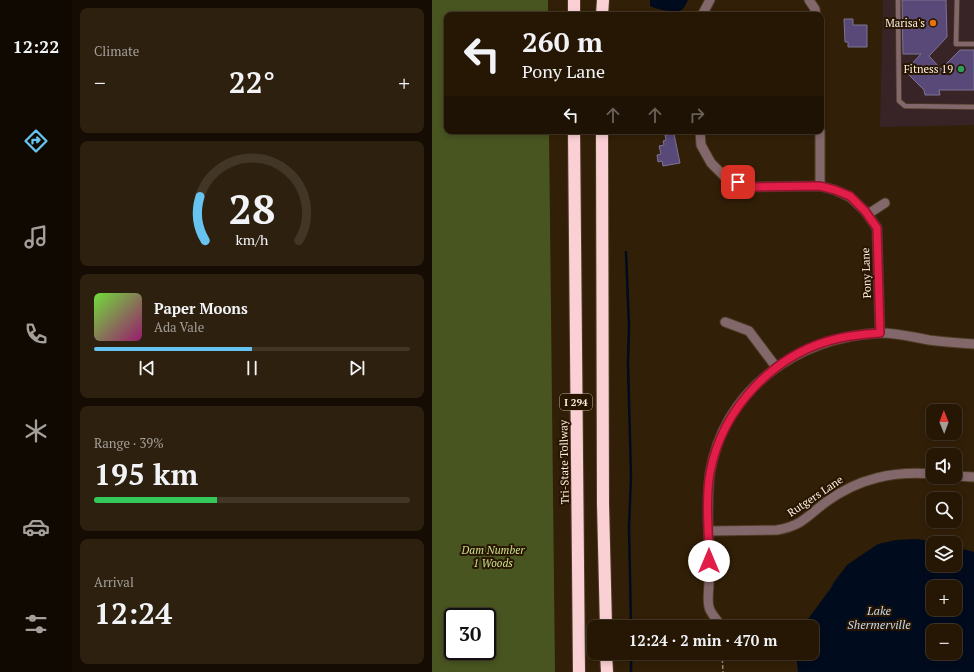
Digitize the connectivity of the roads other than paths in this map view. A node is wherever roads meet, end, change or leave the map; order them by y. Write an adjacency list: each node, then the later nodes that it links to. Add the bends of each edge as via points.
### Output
1 (574, 0): 7 (highway)
2 (603, 0): 8 (highway)
3 (710, 0): 9 (street)
4 (808, 0): 10 (street)
5 (898, 0): 12 (lane, via 898,101 905,106)
6 (957, 0): 11 (lane, via 956,44)
7 (574, 12)
8 (602, 12)
9 (704, 12)
10 (815, 12)
11 (974, 44)
12 (974, 107)
13 (574, 134): 31 (highway, Tri-State Tollway / I 294)
14 (602, 134): 28 (highway, I 294)
15 (700, 134): 17 (street, Pony Lane, via 701,145 710,163 726,178 749,187)
16 (820, 134): 17 (street)
17 (820, 186): 19 (street, Pony Lane, via 850,196)
18 (885, 203): 19 (street)
19 (868, 214): 21 (street, Pony Lane, via 877,228)
20 (725, 322): 23 (street, via 749,331)
21 (880, 333): 22 (street, via 948,343); 23 (street, via 839,338 801,353)
22 (974, 344)
23 (776, 367): 27 (street, via 747,395 722,434 710,473)
24 (926, 474): 27 (street, Rutgers Lane, via 869,479 841,492 808,518 787,528)
25 (962, 476): 26 (street)
26 (974, 477)
27 (708, 531): 29 (street, via 709,607)
28 (606, 620)
29 (717, 620)
30 (606, 660): 32 (highway)
31 (579, 672)
32 (607, 672)

